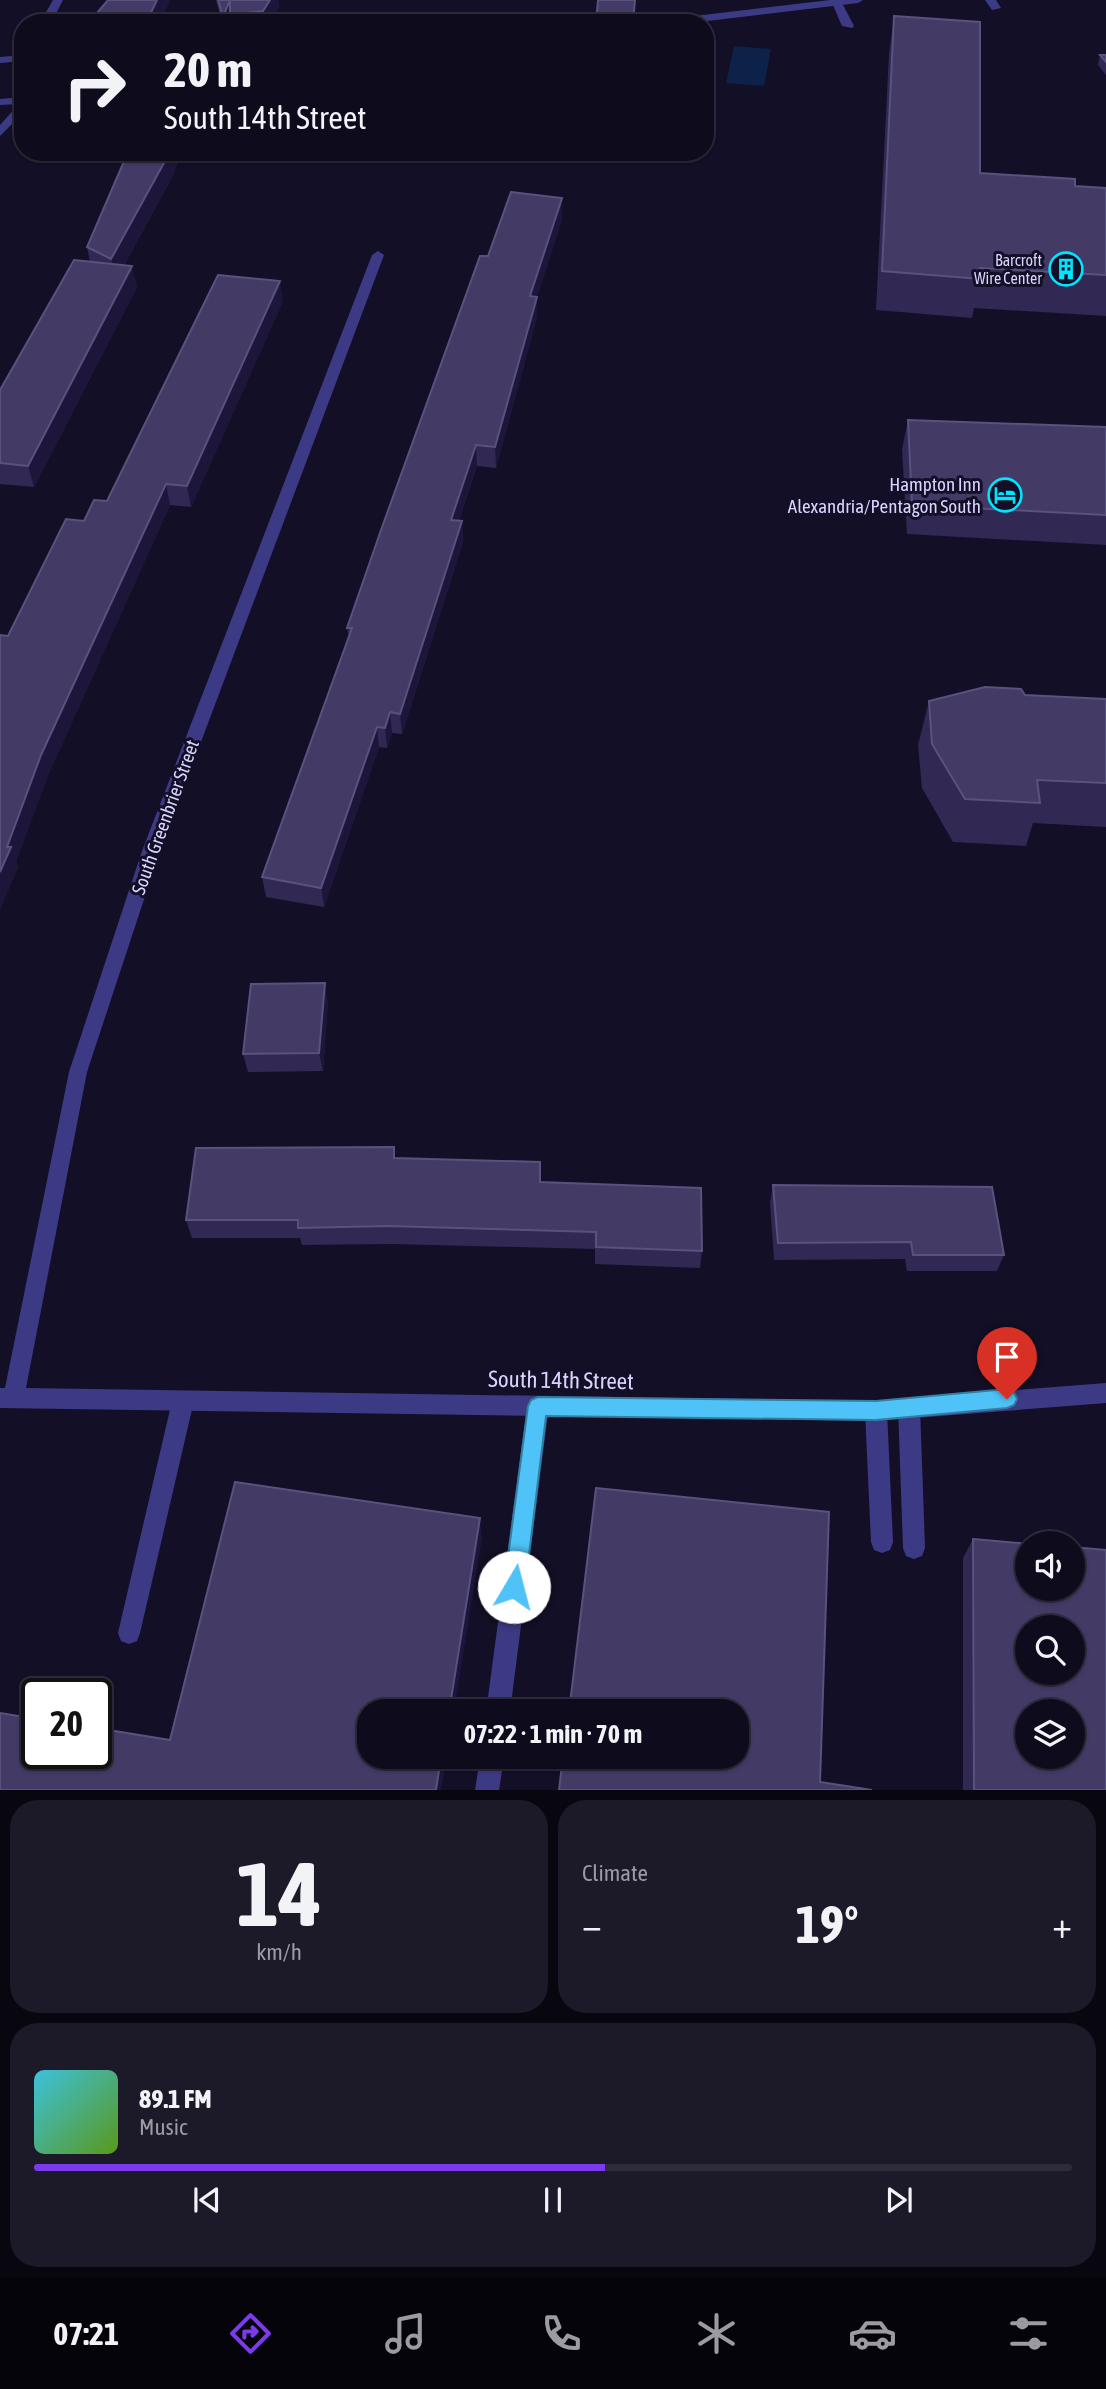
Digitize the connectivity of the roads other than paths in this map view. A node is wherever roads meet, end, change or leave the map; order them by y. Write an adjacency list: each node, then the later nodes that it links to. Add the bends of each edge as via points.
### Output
1 (858, 0): 2 (street)
2 (837, 3): 3 (street); 4 (street)
3 (714, 17)
4 (848, 26)
5 (14, 116): 6 (street)
6 (0, 132)
7 (378, 255): 9 (street, South Greenbrier Street, via 151,851 78,1072)
8 (1106, 1393): 12 (street, South 14th Street)
9 (7, 1398): 10 (street, South 14th Street)
10 (183, 1401): 11 (street, South 14th Street); 16 (street)
11 (538, 1406): 13 (street, South 14th Street); 17 (street)
12 (909, 1407): 13 (street, South 14th Street); 15 (street)
13 (876, 1410): 14 (street)
14 (882, 1542)
15 (914, 1548)
16 (130, 1633)
17 (500, 1699)
18 (490, 1769): 19 (street)
19 (487, 1790)

